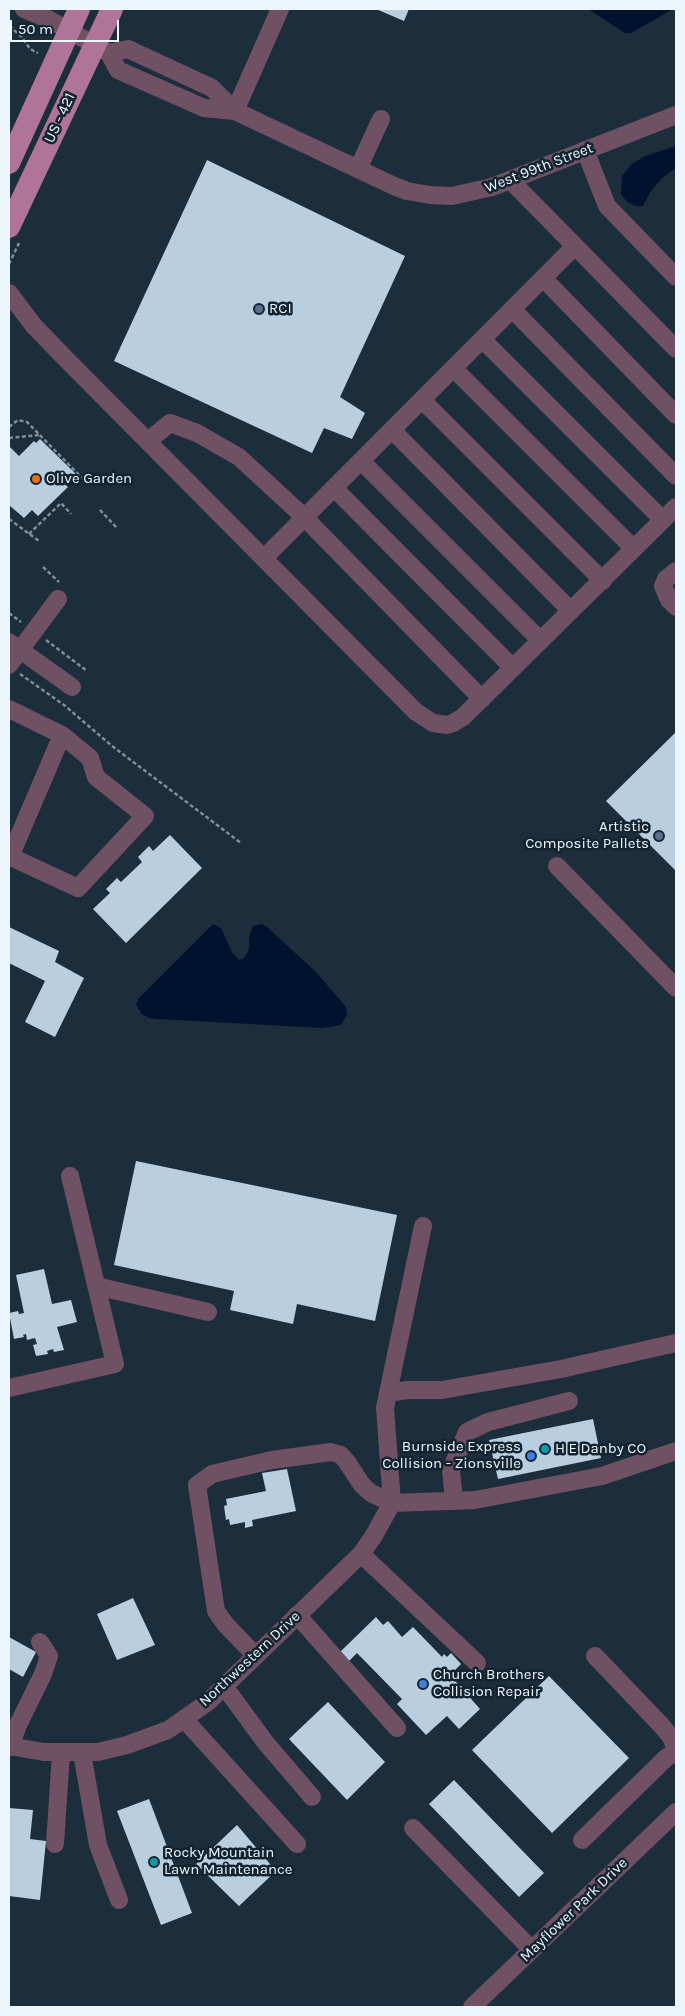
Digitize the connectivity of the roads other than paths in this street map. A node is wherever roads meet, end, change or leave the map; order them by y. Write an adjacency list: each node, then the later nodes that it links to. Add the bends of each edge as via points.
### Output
1 (24, 9): 5 (street)
2 (79, 9): 5 (main road, US - 421)
3 (112, 9): 6 (main road, US - 421)
4 (280, 9): 7 (street)
5 (69, 30): 6 (street); 11 (main road, US - 421)
6 (102, 49): 7 (street, West 99th Street, via 128,49 212,88); 14 (main road, US - 421)
7 (235, 111): 12 (street, West 99th Street)
8 (676, 115): 10 (street, West 99th Street)
9 (382, 119): 12 (street)
10 (585, 150): 13 (street, West 99th Street); 16 (street, via 607,206)
11 (9, 163)
12 (358, 170): 13 (street, West 99th Street, via 407,191 430,195 452,196)
13 (511, 181): 15 (street)
14 (9, 227)
15 (574, 246): 17 (street); 21 (street)
16 (676, 277)
17 (543, 278): 19 (street); 24 (street)
18 (9, 292): 26 (street, via 34,326)
19 (512, 309): 20 (street); 28 (street)
20 (482, 339): 22 (street); 32 (street)
21 (676, 349)
22 (453, 368): 23 (street); 33 (street)
23 (422, 400): 25 (street); 36 (street)
24 (676, 415)
25 (392, 430): 27 (street); 39 (street)
26 (148, 440): 31 (street, via 170,423 197,432 239,457); 34 (street)
27 (361, 461): 29 (street); 40 (street)
28 (676, 476)
29 (334, 488): 31 (street); 43 (street)
30 (676, 508): 32 (street)
31 (304, 517): 34 (street); 45 (street)
32 (663, 520): 33 (street)
33 (634, 549): 36 (street)
34 (264, 558): 45 (street, via 422,717 439,724 453,723)
35 (676, 571): 38 (street, via 663,586)
36 (603, 580): 39 (street)
37 (59, 591): 41 (street, via 33,631)
38 (676, 607)
39 (571, 611): 40 (street)
40 (541, 641): 43 (street)
41 (14, 645): 42 (street); 44 (street)
42 (13, 668)
43 (513, 668): 45 (street)
44 (72, 687)
45 (482, 699)
46 (9, 709): 47 (street)
47 (62, 735): 48 (street); 48 (street, via 90,758 96,777 145,816 78,888)
48 (10, 857)
49 (557, 866): 50 (street)
50 (676, 988)
51 (70, 1176): 53 (street)
52 (423, 1226): 57 (street)
53 (96, 1286): 54 (street); 56 (street, via 114,1364)
54 (208, 1312)
55 (676, 1343): 57 (street, via 561,1369 442,1390)
56 (9, 1388)
57 (388, 1393): 61 (street, via 385,1408)
58 (569, 1401): 60 (street, via 488,1422 466,1432 452,1470)
59 (676, 1451): 60 (street, via 602,1476 475,1500)
60 (454, 1501): 61 (street)
61 (392, 1504): 62 (street, Northwestern Drive); 65 (street, via 371,1493 341,1455 331,1452 272,1460 212,1474 197,1485 216,1611)
62 (361, 1554): 63 (street, Northwestern Drive); 67 (street)
63 (297, 1615): 65 (street, Northwestern Drive); 70 (street)
64 (40, 1642): 71 (street, via 49,1656)
65 (255, 1655): 68 (street, Northwestern Drive)
66 (595, 1656): 72 (street, via 661,1725 671,1737)
67 (477, 1664)
68 (224, 1686): 69 (street, Northwestern Drive); 75 (street, via 265,1742)
69 (184, 1719): 74 (street, Northwestern Drive, via 147,1739); 80 (street)
70 (396, 1728)
71 (9, 1747): 73 (street, Northwestern Drive)
72 (676, 1752): 78 (street, via 667,1757)
73 (60, 1753): 74 (street, Northwestern Drive); 79 (street)
74 (82, 1753): 81 (street, via 98,1845)
75 (312, 1797)
76 (676, 1812): 82 (street, Mayflower Park Drive)
77 (413, 1828): 82 (street)
78 (582, 1840)
79 (55, 1844)
80 (297, 1844)
81 (119, 1900)
82 (532, 1950): 83 (street, Mayflower Park Drive)
83 (472, 2007)

